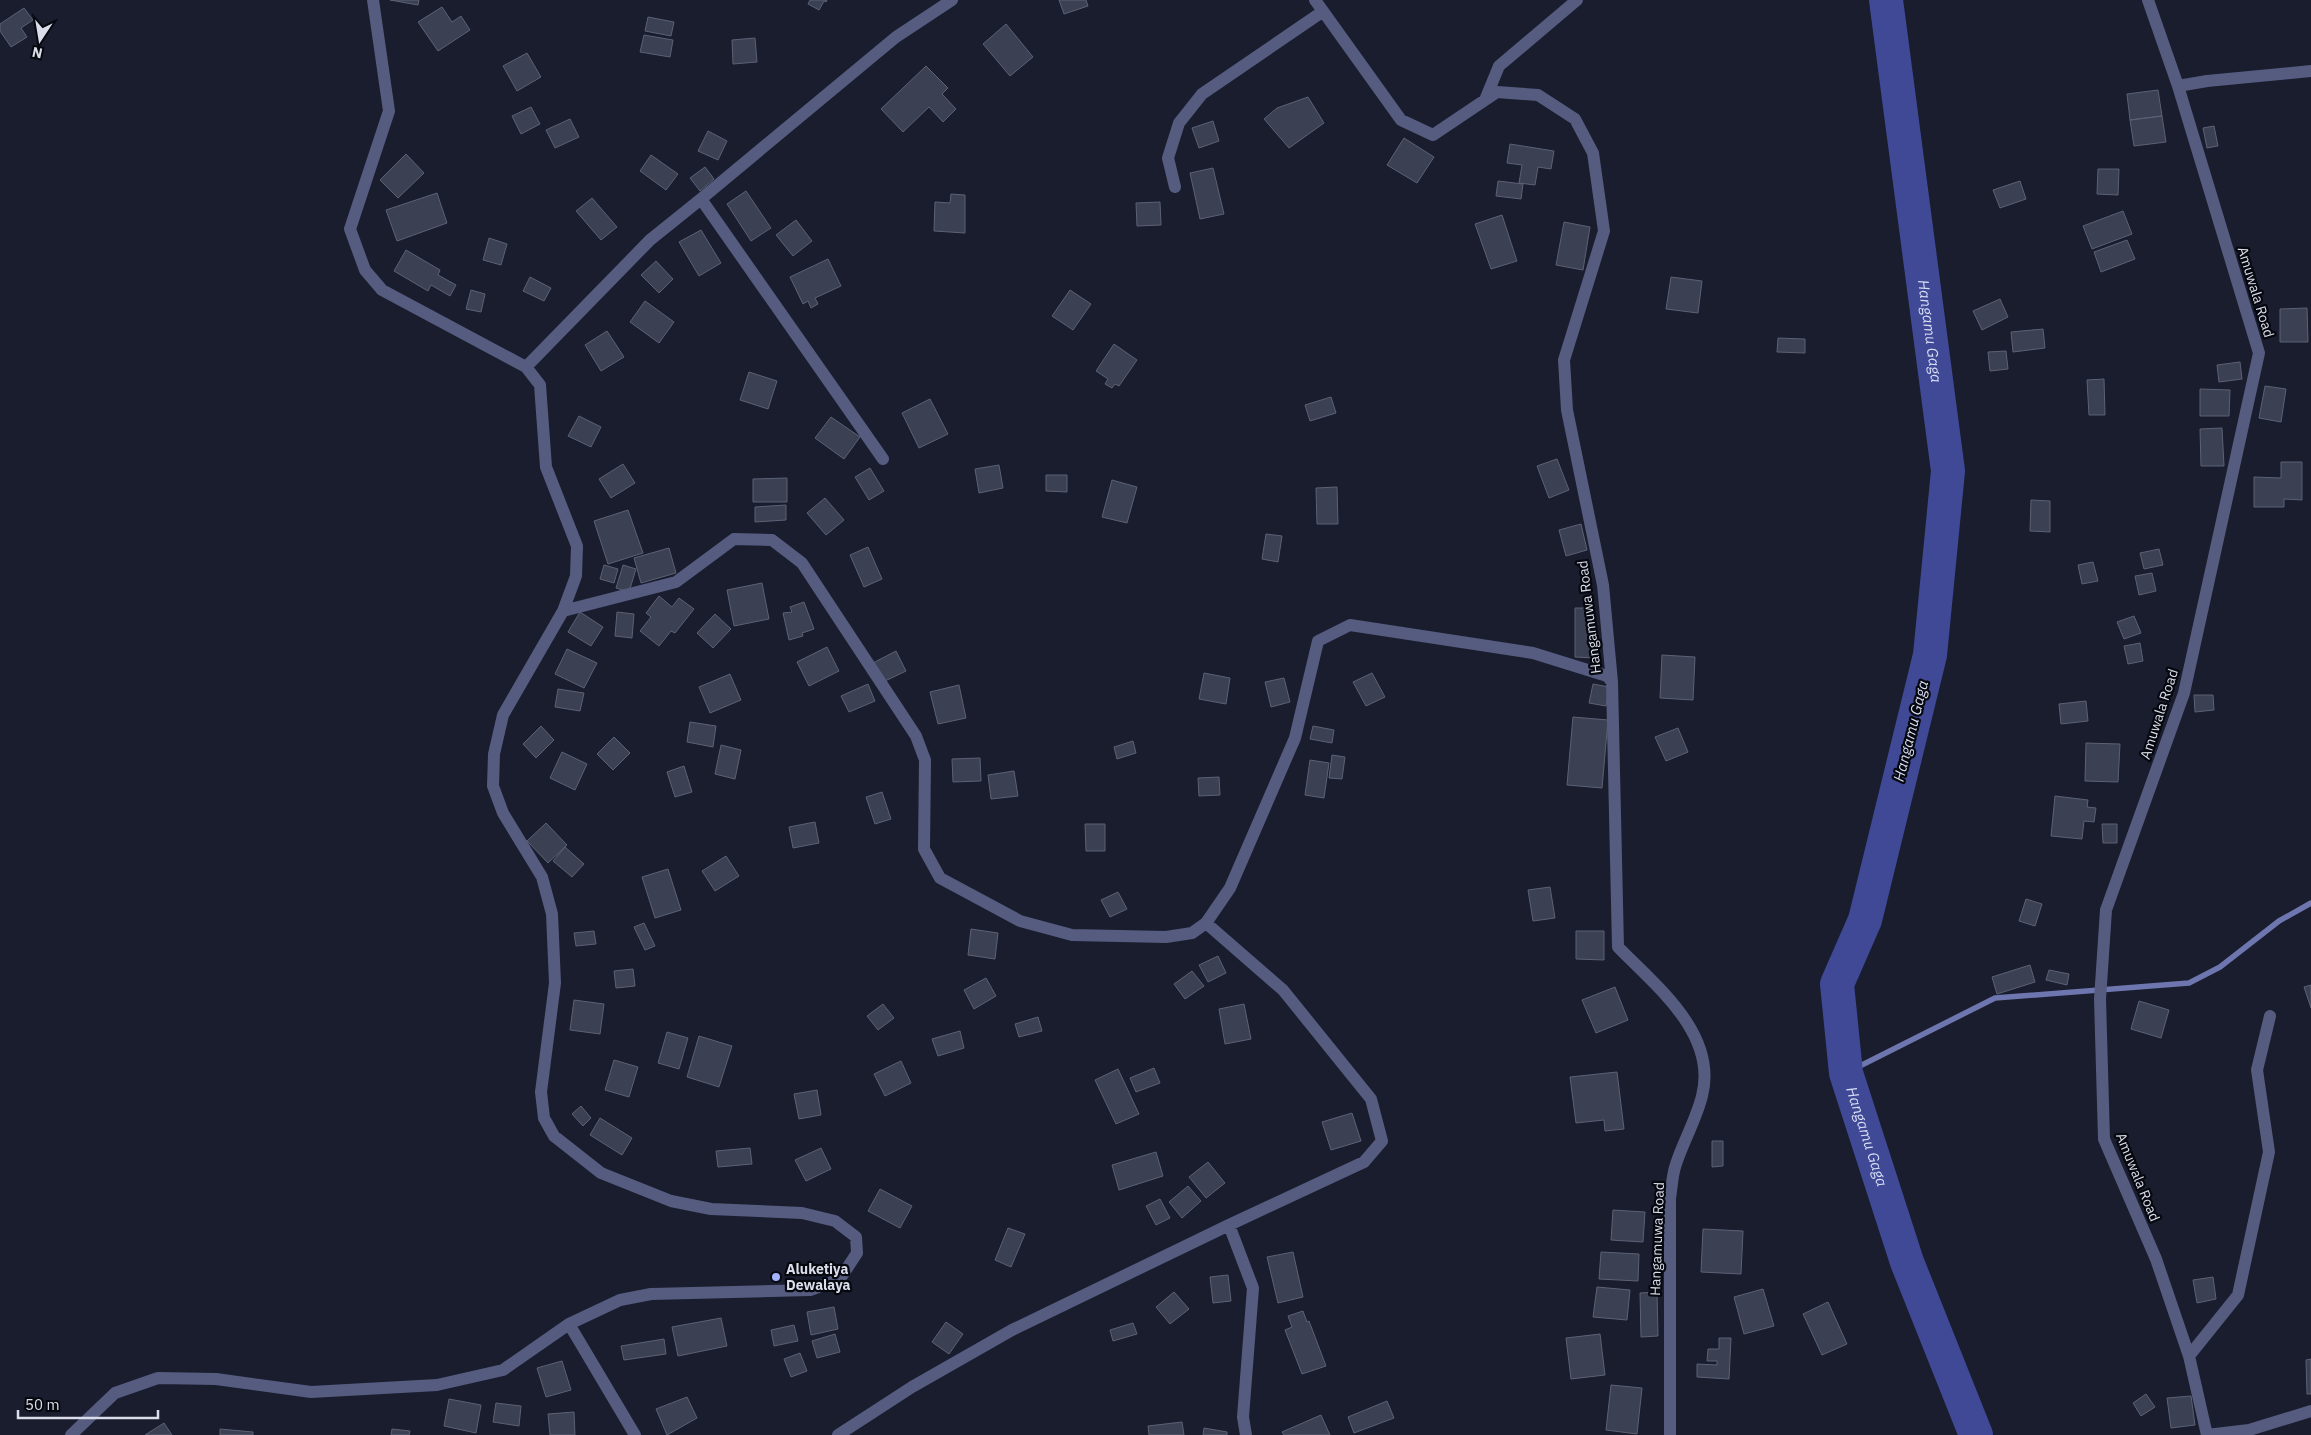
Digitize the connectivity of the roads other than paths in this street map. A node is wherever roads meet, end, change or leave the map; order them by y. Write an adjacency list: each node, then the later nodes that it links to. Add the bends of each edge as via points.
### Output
1 (373, 0): 12 (street, via 389,111 350,229 365,270 382,290)
2 (952, 0): 11 (street, via 896,37)
3 (1315, 0): 6 (street, Hangamuwa Road)
4 (1576, 0): 9 (street, via 1499,66)
5 (2148, 0): 8 (street, Amuwala Road)
6 (1322, 12): 9 (street, Hangamuwa Road, via 1401,120 1433,134); 10 (street, via 1202,94 1179,124 1168,158)
7 (2311, 71): 8 (street)
8 (2178, 86): 20 (street, Amuwala Road, via 2259,353 2184,693 2106,910 2100,999 2104,1139 2156,1259)
9 (1485, 100): 15 (street, Hangamuwa Road, via 1497,92 1538,95 1575,119 1593,153 1604,231 1564,360 1567,410 1603,585)
10 (1175, 187)
11 (701, 200): 12 (street, via 650,240); 13 (street)
12 (526, 367): 14 (street, via 540,385 546,467 577,546 576,576)
13 (883, 459)
14 (563, 611): 16 (street, via 676,582 734,539 772,540 802,563 916,736 925,760 924,849 940,878 1020,920 1072,935 1166,937 1192,934); 19 (street, via 503,716 494,754 493,786 503,814 542,877 552,914 555,983 541,1092 544,1118 554,1136 601,1173 671,1201 711,1209 802,1213 836,1221 856,1237 857,1253 840,1279 810,1290 651,1294 620,1300)
15 (1612, 682): 16 (street, via 1607,676 1533,654 1350,625 1318,641 1295,738 1230,888); 26 (street, Hangamuwa Road, via 1618,947 1672,1002 1693,1031 1703,1065 1702,1095 1675,1166 1670,1198)
16 (1206, 923): 18 (street, via 1284,990 1371,1099 1382,1141 1364,1162)
17 (2270, 1016): 20 (street, via 2257,1070 2269,1152 2238,1295)
18 (1229, 1224): 24 (street, via 1012,1330 912,1387); 25 (street, via 1253,1288 1243,1418)
19 (568, 1324): 22 (street, via 503,1370 437,1385 311,1392 216,1379 158,1378 115,1393); 23 (street)
20 (2188, 1356): 27 (street, Amuwala Road)
21 (2311, 1411): 27 (street, via 2250,1430)
22 (74, 1434)
23 (635, 1435)
24 (838, 1435)
25 (1246, 1435)
26 (1670, 1435)
27 (2207, 1435)

